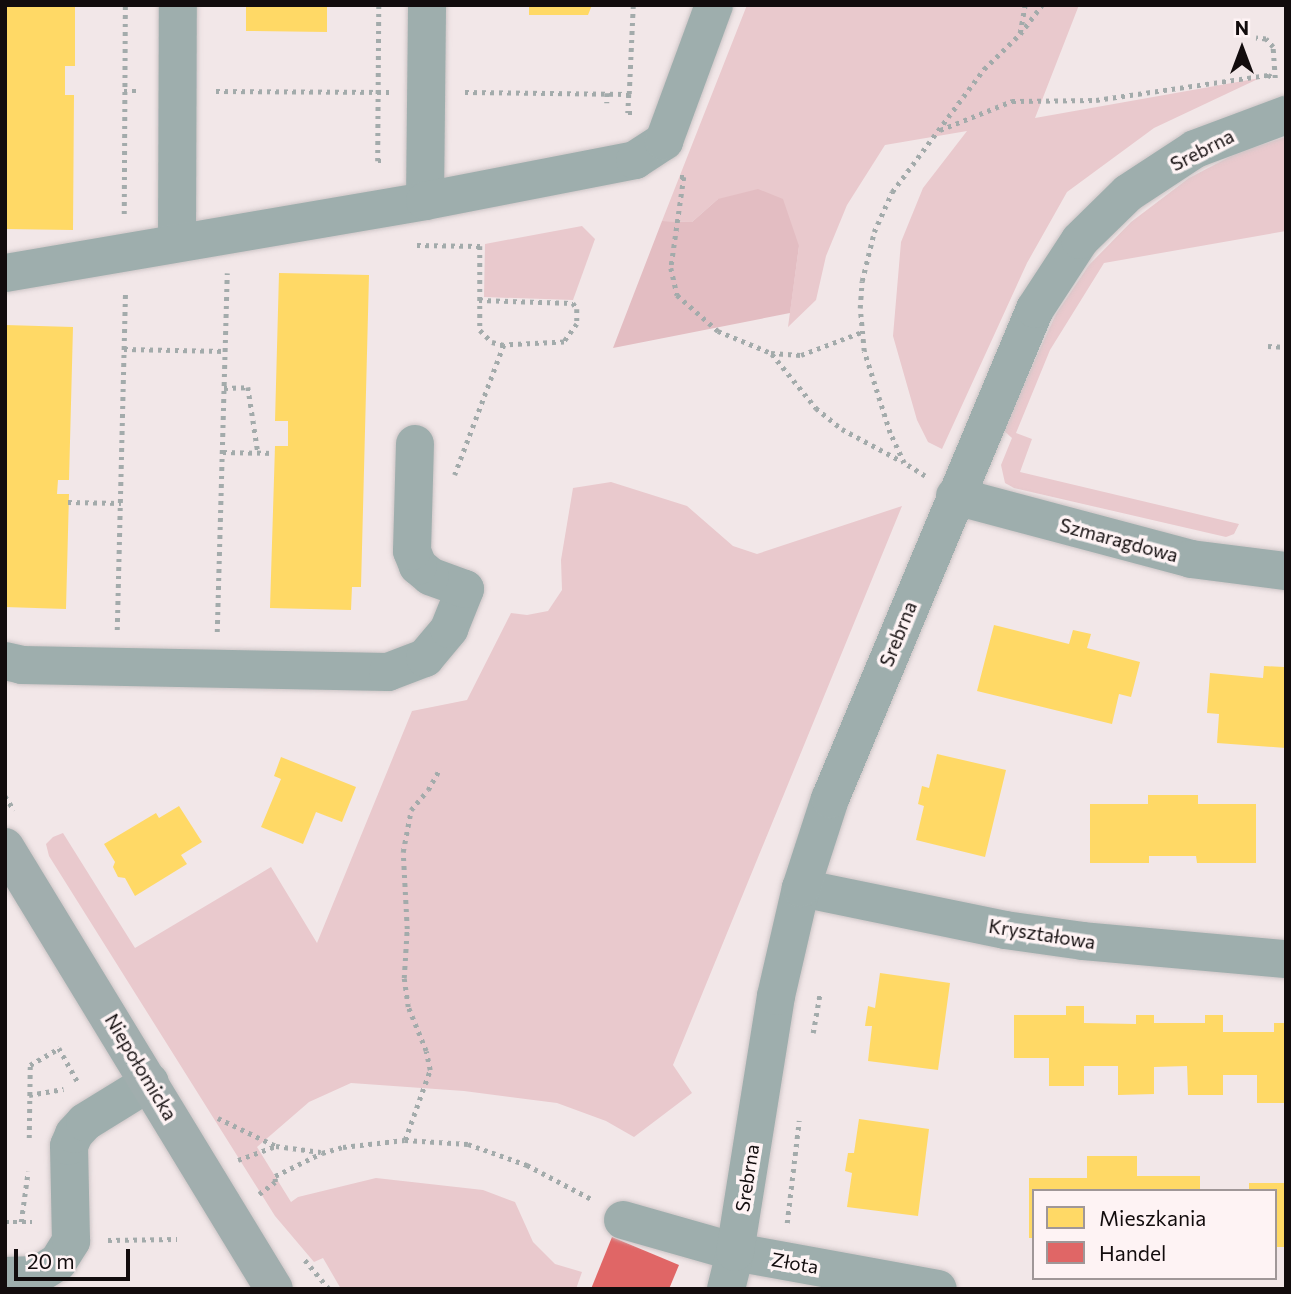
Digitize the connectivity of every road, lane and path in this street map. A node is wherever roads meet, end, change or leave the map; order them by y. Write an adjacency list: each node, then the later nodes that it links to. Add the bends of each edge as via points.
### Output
1 (125, 5): 12 (path)
2 (178, 5): 13 (street)
3 (427, 5): 14 (street)
4 (632, 5): 15 (path, via 629,94)
5 (685, 5): 11 (street)
6 (714, 5): 11 (street)
7 (1025, 5): 9 (path)
8 (1042, 5): 9 (path)
9 (1020, 34): 18 (path, via 984,69)
10 (1256, 38): 18 (path, via 1266,39 1273,47 1275,78 1268,75 1096,100 1012,101)
11 (686, 78): 20 (street, via 664,141 635,160)
12 (124, 91): 13 (path); 24 (path)
13 (177, 91): 14 (path); 21 (street)
14 (426, 92): 15 (path); 20 (street)
15 (607, 93): 16 (path)
16 (607, 103)
17 (1286, 115): 41 (street, Srebrna, via 1195,149 1128,193 1080,240 1035,309)
18 (939, 130): 27 (path, via 892,192 874,232 862,281)
19 (672, 178): 33 (path, via 684,177 671,268 677,295 718,331)
20 (425, 201): 21 (street)
21 (177, 243): 24 (street)
22 (403, 244): 26 (path, via 480,246)
23 (227, 268): 32 (path)
24 (124, 269): 25 (street); 31 (path)
25 (5, 273)
26 (479, 300): 28 (path, via 480,330 492,342); 28 (path, via 573,303 578,309 577,324 564,342)
27 (862, 332): 33 (path, via 801,355); 39 (path, via 890,433)
28 (504, 345): 40 (path)
29 (1268, 346): 30 (path)
30 (1286, 347)
31 (124, 349): 32 (path); 43 (path)
32 (225, 351): 34 (path)
33 (771, 353): 39 (path, via 816,408 842,429)
34 (225, 388): 36 (path); 37 (path, via 248,387)
35 (415, 444): 47 (street, via 412,551 418,566 430,576 465,589 450,629 425,658 388,673)
36 (223, 452): 37 (path); 46 (path)
37 (258, 452): 38 (path)
38 (274, 453)
39 (904, 463): 41 (path)
40 (452, 483)
41 (955, 496): 44 (street, Szmaragdowa, via 1191,559); 50 (street, Srebrna, via 830,799)
42 (68, 502): 43 (path)
43 (121, 503): 45 (path)
44 (1286, 570)
45 (117, 640)
46 (217, 643)
47 (5, 661)
48 (440, 768): 54 (path, via 411,810 403,852 404,978 408,1007 430,1070)
49 (5, 847): 52 (main road, Niepołomicka)
50 (801, 888): 51 (street, Kryształowa, via 1083,942); 60 (street, Srebrna, via 776,996)
51 (1286, 959)
52 (150, 1082): 61 (street, via 85,1122 74,1134 69,1146 71,1241 58,1262 37,1275); 62 (main road, Niepołomicka)
53 (214, 1116): 55 (path)
54 (405, 1140): 56 (path); 59 (path, via 468,1144 527,1165)
55 (276, 1146): 56 (path); 57 (path)
56 (322, 1153): 58 (path, via 275,1176 275,1182)
57 (228, 1164)
58 (251, 1201)
59 (623, 1220): 60 (street, Złota)
60 (735, 1252): 63 (street, Srebrna); 64 (street, Złota)
61 (5, 1276)
62 (274, 1289)
63 (726, 1289)
64 (938, 1289)

